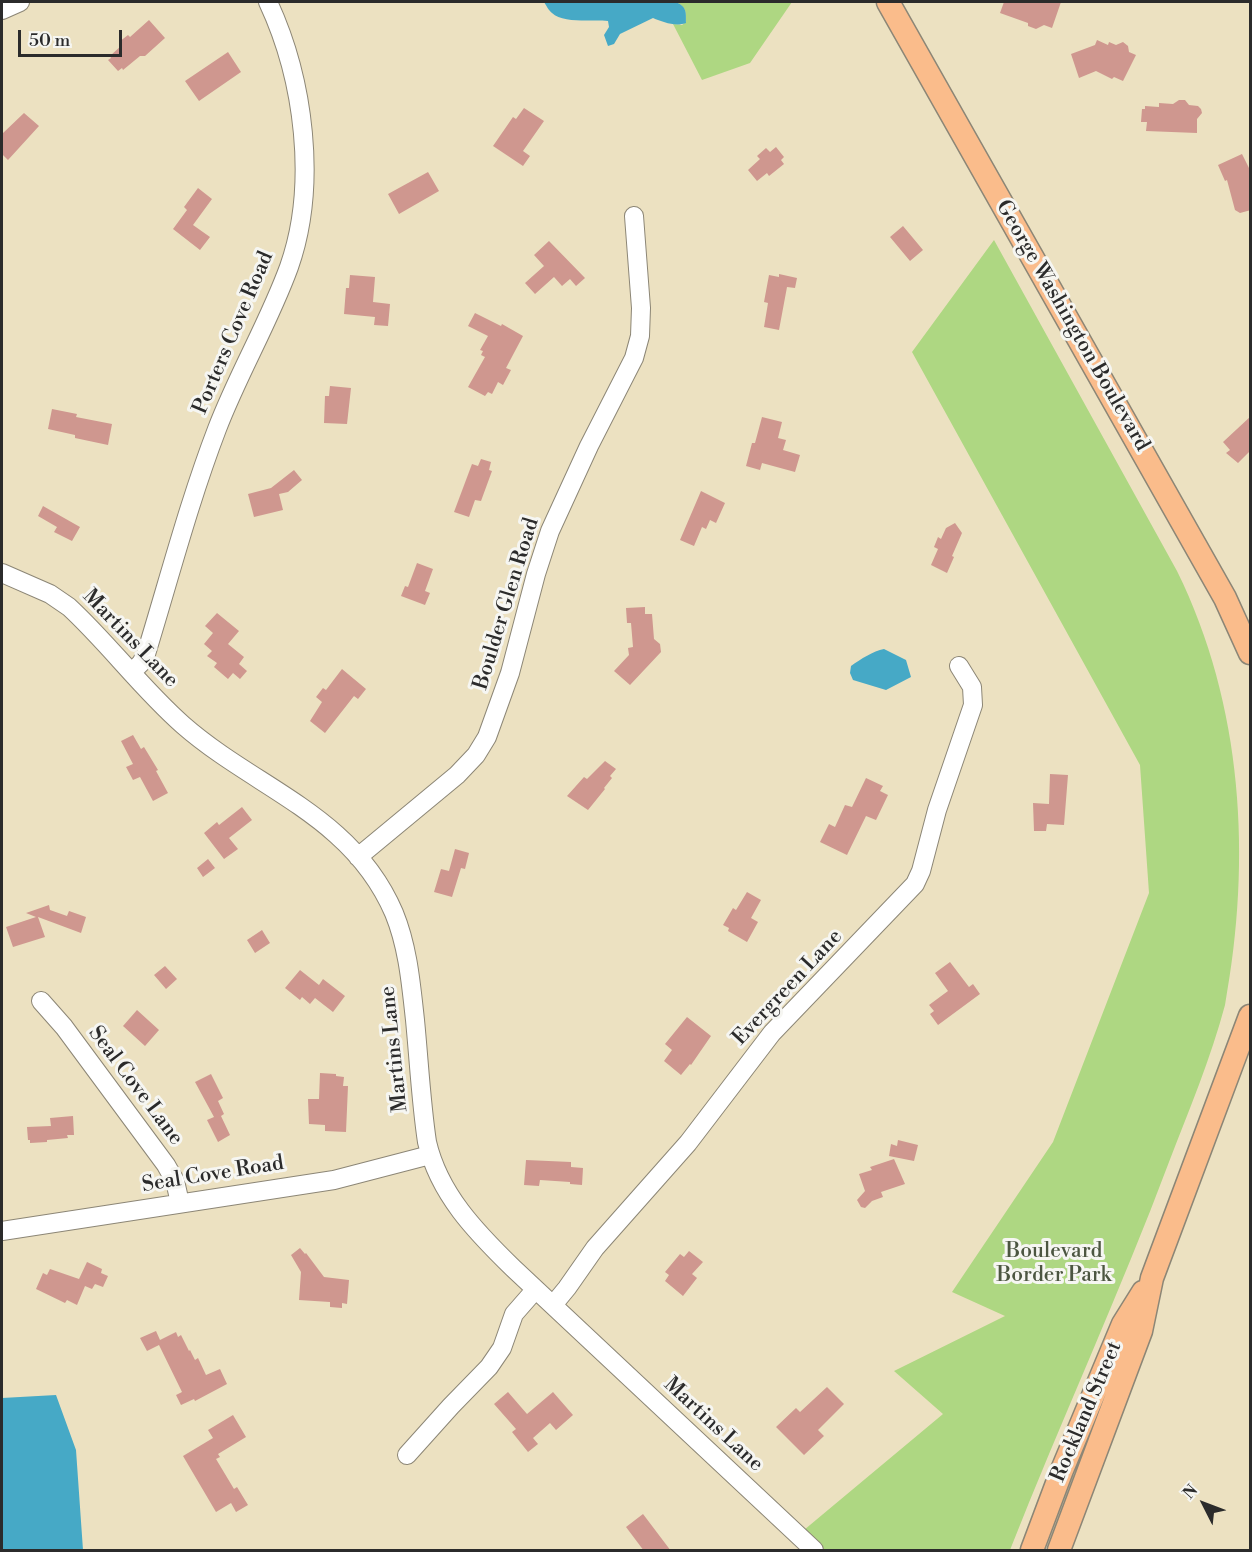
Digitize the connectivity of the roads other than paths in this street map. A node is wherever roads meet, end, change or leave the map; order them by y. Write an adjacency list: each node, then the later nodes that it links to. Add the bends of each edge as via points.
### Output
1 (20, 2): 4 (street)
2 (268, 2): 9 (street, Porters Cove Road, via 286,49 299,101 304,170 299,226 289,266 217,430 146,654)
3 (888, 2): 7 (main road, George Washington Boulevard, via 1225,598)
4 (2, 10)
5 (634, 216): 10 (street, Boulder Glen Road, via 641,308 639,343 550,531 494,722 467,765)
6 (2, 573): 9 (street, Martins Lane, via 63,602)
7 (1251, 653)
8 (959, 666): 18 (street, Evergreen Lane, via 972,687 973,705 915,884 772,1033 688,1143 595,1248)
9 (132, 672): 10 (street, Martins Lane, via 193,734 302,805)
10 (358, 857): 13 (street, Martins Lane, via 388,900 404,946)
11 (41, 1001): 14 (street, Seal Cove Lane, via 166,1166 175,1181)
12 (1251, 1016): 16 (main road, Rockland Street)
13 (430, 1155): 14 (street, Seal Cove Road, via 334,1180); 17 (street, Martins Lane, via 458,1208)
14 (180, 1203): 15 (street, Seal Cove Road)
15 (2, 1231)
16 (1152, 1278): 21 (main road, Rockland Street, via 1123,1324); 22 (main road, Rockland Street, via 1141,1331)
17 (535, 1290): 18 (street, Martins Lane); 19 (street, via 514,1314 502,1348 489,1367)
18 (552, 1305): 20 (street, Martins Lane)
19 (407, 1455)
20 (814, 1551)
21 (1032, 1551)
22 (1059, 1551)

